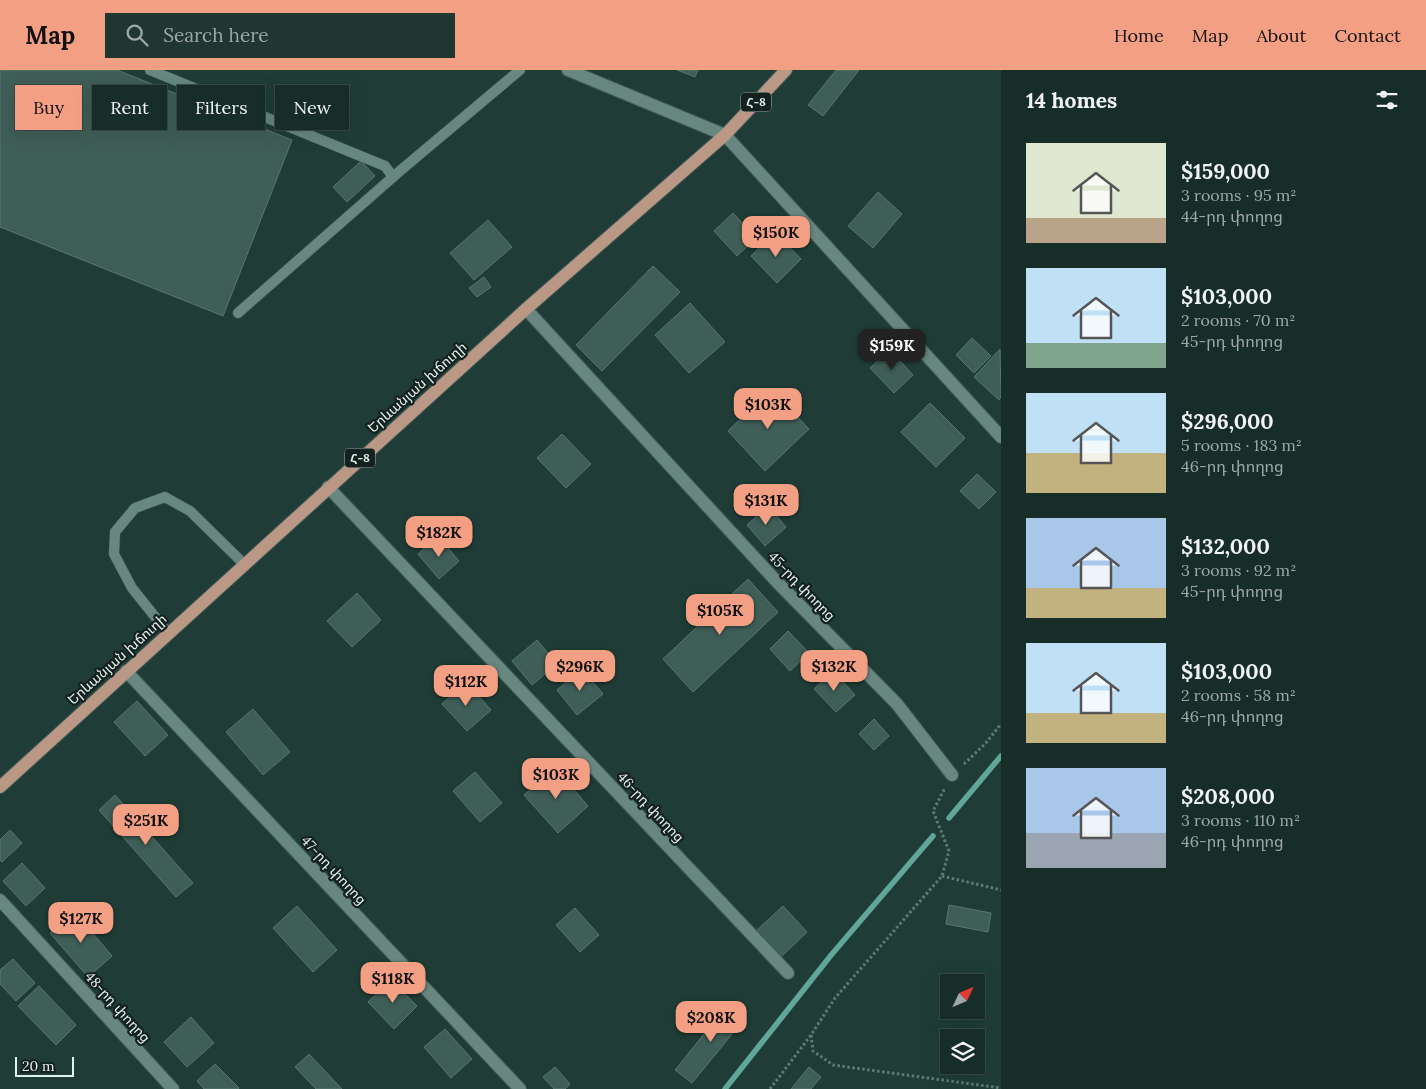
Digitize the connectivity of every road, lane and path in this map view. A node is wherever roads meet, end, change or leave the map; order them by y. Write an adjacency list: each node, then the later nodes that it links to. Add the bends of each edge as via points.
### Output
1 (150, 70): 6 (lane, via 385,166)
2 (520, 70): 6 (lane)
3 (568, 70): 5 (street)
4 (786, 70): 5 (main road, Երևանյան խճուղի / Հ-8)
5 (725, 135): 7 (main road, Երևանյան խճուղի / Հ-8); 9 (street)
6 (393, 176): 8 (lane)
7 (526, 309): 10 (main road, Երևանյան խճուղի / Հ-8); 15 (street, 45-րդ փողոց, via 777,582 897,704)
8 (238, 313)
9 (1001, 437)
10 (328, 487): 11 (main road, Երևանյան խճուղի / Հ-8); 20 (street, 46-րդ փողոց)
11 (244, 564): 12 (main road, Երևանյան խճուղի / Հ-8); 12 (lane, via 190,511 165,498 135,508 115,532 114,554 132,588)
12 (168, 633): 13 (main road, Երևանյան խճուղի / Հ-8)
13 (126, 672): 16 (main road, Երևանյան խճուղի / Հ-8); 24 (street, 47-րդ փողոց)
14 (1001, 724): 15 (path)
15 (952, 775): 17 (path, via 933,811 949,851)
16 (0, 786)
17 (942, 876): 18 (path); 21 (path, via 835,998)
18 (1001, 890)
19 (0, 900): 23 (street, 48-րդ փողոց)
20 (788, 973)
21 (811, 1035): 22 (path, via 813,1051 833,1065); 25 (path)
22 (1001, 1088)
23 (173, 1089)
24 (520, 1089)
25 (770, 1089)

